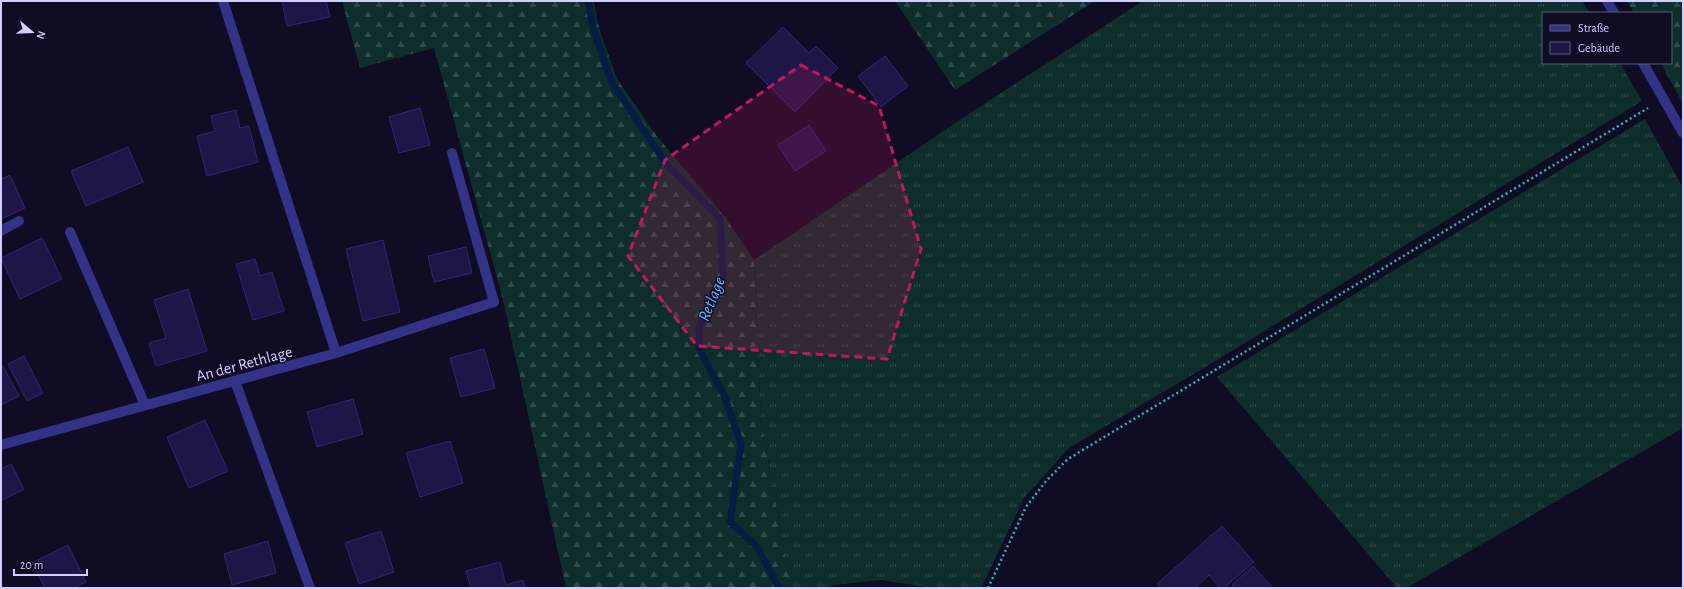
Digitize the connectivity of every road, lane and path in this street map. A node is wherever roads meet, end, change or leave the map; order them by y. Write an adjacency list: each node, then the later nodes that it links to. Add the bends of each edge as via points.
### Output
1 (223, 1): 11 (street)
2 (1607, 1): 3 (street)
3 (1613, 12)
4 (1645, 64): 5 (street)
5 (1664, 98): 6 (street); 16 (path, via 1068,459 1046,481 1026,507)
6 (1683, 133)
7 (452, 153): 11 (street, An der Rethlage, via 494,302)
8 (19, 221): 9 (street)
9 (1, 232)
10 (70, 232): 13 (street)
11 (336, 353): 12 (street, An der Rethlage)
12 (235, 381): 13 (street, An der Rethlage); 15 (street)
13 (145, 405): 14 (street, An der Rethlage)
14 (1, 445)
15 (310, 588)
16 (988, 588)

